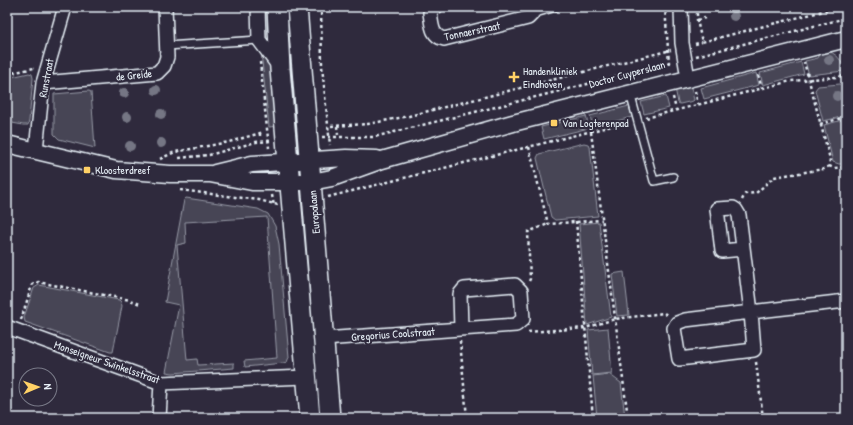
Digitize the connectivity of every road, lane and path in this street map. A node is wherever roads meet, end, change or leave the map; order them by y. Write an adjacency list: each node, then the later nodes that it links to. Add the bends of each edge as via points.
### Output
1 (65, 7): 25 (street, Runstraat)
2 (165, 7): 20 (street, de Greide)
3 (258, 7): 17 (street)
4 (277, 7): 26 (main road, Europalaan)
5 (297, 7): 56 (main road, Europalaan)
6 (321, 7): 44 (path, via 322,66)
7 (436, 7): 13 (street, Tonnaerstraat, via 430,13 435,34 438,38 444,39 528,18)
8 (556, 7): 13 (lane)
9 (665, 7): 21 (path)
10 (681, 7): 22 (street)
11 (697, 7): 18 (path)
12 (839, 7): 18 (path)
13 (532, 10)
14 (705, 18): 16 (path)
15 (846, 18): 22 (path, Doctor Cuyperslaan)
16 (700, 19)
17 (259, 40): 20 (lane); 26 (street); 48 (path)
18 (702, 42): 22 (path)
19 (845, 42): 30 (street, Doctor Cuyperslaan)
20 (166, 46): 32 (street, de Greide, via 167,57 164,66 157,73)
21 (668, 51): 22 (path); 24 (path); 39 (path, via 409,116 368,124)
22 (683, 53): 24 (path, Doctor Cuyperslaan); 30 (street)
23 (803, 60): 31 (path)
24 (669, 63): 44 (path, Doctor Cuyperslaan, via 374,137)
25 (46, 68): 28 (path); 32 (street, Runstraat)
26 (280, 69): 58 (main road, Europalaan)
27 (758, 71): 33 (path)
28 (7, 74)
29 (846, 76): 31 (path)
30 (688, 78): 34 (street, Doctor Cuyperslaan)
31 (808, 79): 33 (path, via 790,80); 37 (path)
32 (43, 83): 51 (street, Runstraat)
33 (762, 88): 36 (path)
34 (630, 93): 36 (lane); 57 (street, Doctor Cuyperslaan)
35 (846, 117): 37 (path)
36 (637, 120): 41 (path); 62 (lane, via 654,181)
37 (820, 124): 59 (path, via 830,159)
38 (331, 126): 39 (path)
39 (337, 126): 43 (path)
40 (264, 132): 42 (path)
41 (591, 132): 50 (path); 69 (path)
42 (260, 133): 45 (path); 55 (path, via 229,142 175,152 156,160)
43 (338, 135)
44 (329, 136): 46 (path, Doctor Cuyperslaan); 53 (path)
45 (260, 137)
46 (316, 137)
47 (274, 140): 48 (path)
48 (268, 141): 52 (path); 54 (path, via 208,155)
49 (7, 144): 51 (street)
50 (529, 147): 65 (path); 71 (path)
51 (36, 150): 61 (street, via 116,170)
52 (270, 152)
53 (330, 152)
54 (179, 158)
55 (171, 159)
56 (310, 160): 57 (street, Doctor Cuyperslaan); 58 (street, Doctor Cuyperslaan); 64 (main road, Europalaan)
57 (382, 160): 64 (street, Doctor Cuyperslaan, via 332,178)
58 (288, 161): 61 (street, via 252,164); 63 (main road, Europalaan)
59 (829, 166): 60 (path); 68 (path, via 774,177 756,193 745,194)
60 (846, 167)
61 (210, 174): 63 (street, via 252,182)
62 (673, 177)
63 (290, 182): 64 (street, Doctor Cuyperslaan); 85 (main road, Europalaan)
64 (311, 182): 83 (main road, Europalaan)
65 (332, 195)
66 (259, 200): 67 (path)
67 (274, 205)
68 (736, 210): 72 (street, via 739,215); 72 (street, via 717,209 722,251)
69 (602, 220): 70 (path); 77 (path)
70 (576, 221): 71 (path); 80 (path)
71 (548, 224): 73 (path, via 528,232 530,279)
72 (743, 248): 76 (street)
73 (521, 291): 79 (street, via 523,320); 82 (street, via 515,284 464,289 460,294)
74 (846, 302): 76 (street)
75 (140, 304): 81 (path, via 38,282 32,285)
76 (751, 312): 78 (street); 84 (street)
77 (615, 319): 78 (path, via 664,313); 80 (path); 92 (path)
78 (677, 322): 84 (street, via 674,328 679,359)
79 (516, 325): 80 (path, via 526,333); 82 (street, Gregorius Coolstraat)
80 (585, 328): 91 (path)
81 (12, 329): 86 (street, Monseigneur Swinkelsstraat)
82 (462, 329): 83 (street, Gregorius Coolstraat); 90 (path, via 460,342)
83 (324, 339): 89 (main road, Europalaan)
84 (754, 350): 93 (path)
85 (306, 377): 86 (street, Monseigneur Swinkelsstraat); 88 (main road, Europalaan)
86 (161, 382): 87 (street)
87 (159, 418)
88 (310, 418)
89 (330, 418)
90 (467, 418)
91 (593, 418)
92 (628, 418)
93 (763, 418)

